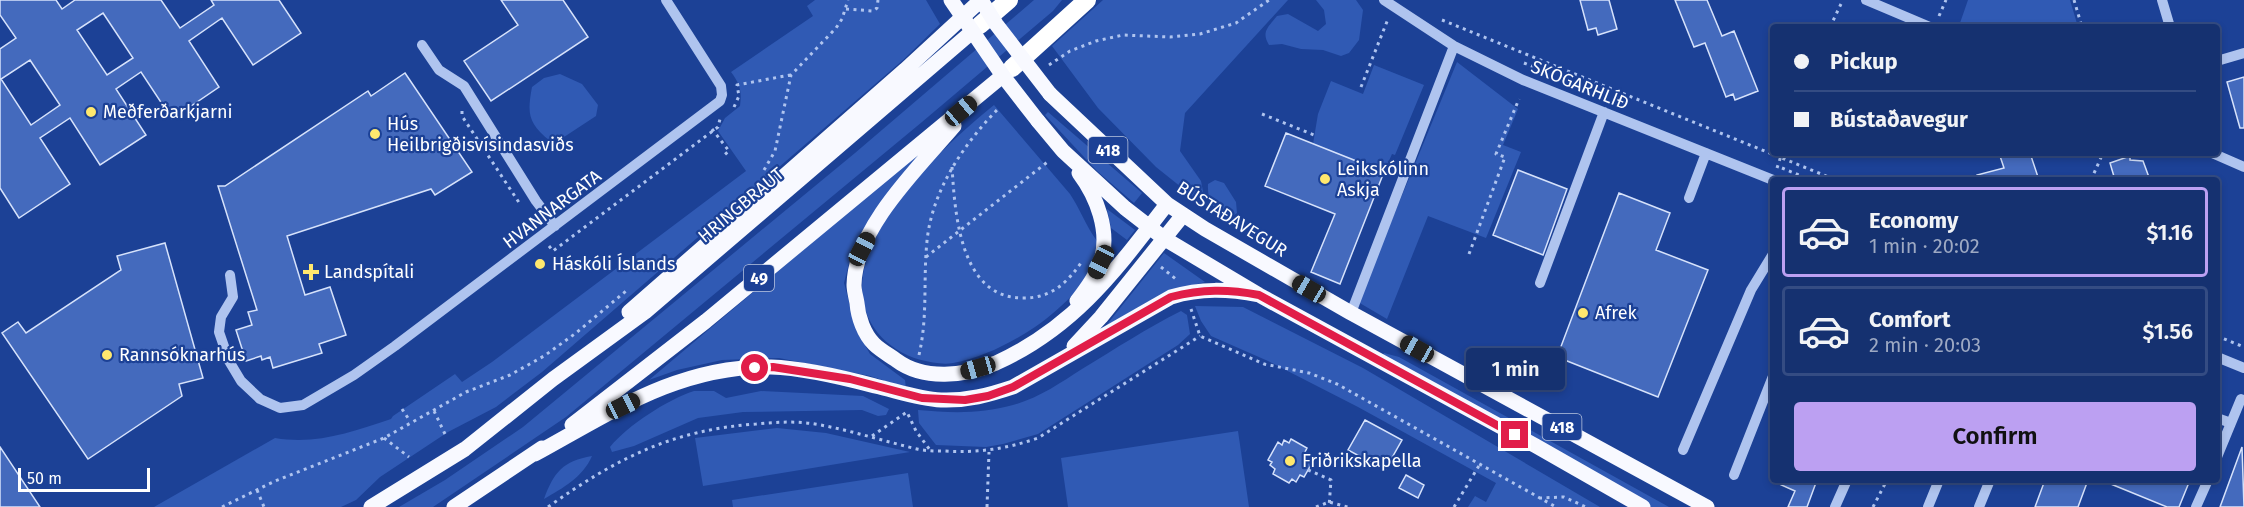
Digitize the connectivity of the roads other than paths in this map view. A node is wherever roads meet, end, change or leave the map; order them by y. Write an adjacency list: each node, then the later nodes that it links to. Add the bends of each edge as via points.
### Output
1 (666, 0): 27 (street, HVANNARGATA, via 721,86 720,101)
2 (951, 0): 19 (main road, 418, bridge, via 1003,76)
3 (981, 0): 25 (main road, BÚSTAÐAVEGUR / 418, bridge, via 1050,94); 39 (main road)
4 (1009, 0): 11 (highway)
5 (1087, 0): 16 (highway, 49)
6 (1384, 0): 13 (street, SKÓGARHLÍÐ)
7 (1868, 0): 9 (street)
8 (2162, 0): 10 (street)
9 (1923, 24)
10 (2169, 24)
11 (981, 26): 39 (main road, HRINGBRAUT, via 645,312)
12 (422, 45): 27 (street, via 439,70 464,86)
13 (1454, 46): 18 (street, SKÓGARHLÍÐ, via 1522,80); 34 (street)
14 (2244, 53): 15 (street)
15 (2220, 60)
16 (1012, 68): 17 (main road, 49)
17 (979, 96): 35 (main road, via 879,216 862,249 854,284 858,317 873,344 904,366 940,375 993,364); 46 (main road, 49, via 706,321)
18 (1604, 112): 20 (street, SKÓGARHLÍÐ); 32 (street)
19 (1063, 151): 28 (main road, 418); 35 (main road, via 1097,206 1104,248 1092,280)
20 (1706, 153): 23 (street, SKÓGARHLÍÐ); 24 (street)
21 (2219, 156): 22 (street)
22 (2244, 167)
23 (1770, 179)
24 (1689, 198)
25 (1167, 204): 26 (main road, BÚSTAÐAVEGUR / 418); 28 (main road)
26 (1183, 215): 29 (main road); 34 (main road, BÚSTAÐAVEGUR / 418)
27 (555, 226): 31 (street, HVANNARGATA, via 395,346 303,405 280,408 260,399 241,381 229,361 219,324 233,297)
28 (1149, 227): 29 (main road, 418); 35 (main road, via 1095,293)
29 (1165, 239): 33 (main road, 418); 37 (main road, via 1101,317)
30 (1770, 259): 44 (street, via 1751,290)
31 (230, 275)
32 (1540, 283)
33 (1259, 295): 37 (main road, via 1198,290 1171,297); 54 (main road, 418)
34 (1351, 313): 55 (main road, BÚSTAÐAVEGUR / 418)
35 (1056, 327)
36 (2220, 358): 38 (street)
37 (1059, 360): 46 (main road, via 1013,387 988,396 942,400 773,367 721,369 670,383)
38 (2244, 368)
39 (553, 379): 52 (main road, HRINGBRAUT, via 465,448)
40 (1770, 384): 47 (street)
41 (2243, 397): 43 (street)
42 (2220, 419): 43 (street)
43 (2231, 423): 45 (street)
44 (1683, 450)
45 (2220, 450)
46 (535, 454): 53 (main road, 49)
47 (1734, 475)
48 (1846, 483): 56 (street)
49 (1938, 483): 57 (street)
50 (1989, 483): 58 (street)
51 (2207, 483): 59 (street)
52 (371, 507)
53 (454, 507)
54 (1642, 507)
55 (1707, 507)
56 (1835, 507)
57 (1928, 507)
58 (1979, 507)
59 (2196, 507)

